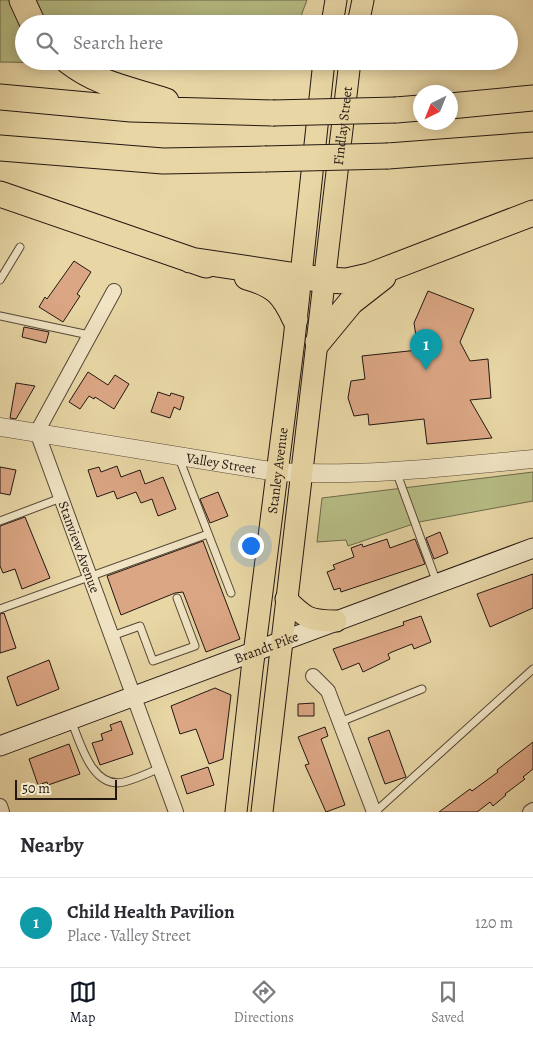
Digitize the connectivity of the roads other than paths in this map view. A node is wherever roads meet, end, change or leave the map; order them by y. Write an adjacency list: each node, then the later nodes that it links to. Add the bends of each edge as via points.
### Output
1 (22, 0): 4 (highway)
2 (336, 0): 5 (main road)
3 (363, 0): 6 (main road)
4 (29, 15)
5 (334, 15)
6 (360, 15)
7 (80, 70): 14 (highway, via 114,87)
8 (323, 70): 17 (main road, Findlay Street)
9 (349, 70): 18 (main road, Findlay Street)
10 (0, 97): 14 (highway)
11 (533, 98): 12 (highway)
12 (458, 105)
13 (408, 109): 14 (highway, bridge)
14 (194, 112)
15 (533, 144): 16 (highway, bridge, via 388,156 163,161)
16 (0, 148)
17 (310, 188): 24 (main road, Stanley Avenue)
18 (336, 190): 24 (main road, Stanley Avenue)
19 (0, 194): 23 (highway)
20 (533, 213): 22 (highway)
21 (20, 247): 25 (lane)
22 (424, 255): 24 (highway, via 355,279); 30 (highway, via 365,289)
23 (190, 260): 24 (highway); 28 (highway, via 266,283 287,301)
24 (312, 279): 28 (main road, Stanley Avenue); 30 (main road, Stanley Avenue)
25 (0, 280)
26 (114, 291): 29 (street)
27 (0, 316): 29 (lane)
28 (295, 319): 36 (main road, Stanley Avenue)
29 (88, 335): 32 (street)
30 (318, 342): 37 (main road, Stanley Avenue)
31 (0, 426): 32 (street, Valley Street)
32 (37, 432): 33 (street, Valley Street); 38 (street, Stanview Avenue)
33 (178, 456): 36 (street, Valley Street); 40 (lane)
34 (533, 459): 35 (street, Valley Street)
35 (396, 471): 37 (street, Valley Street); 43 (lane)
36 (277, 472): 37 (street, Valley Street); 51 (main road, Stanley Avenue)
37 (302, 473): 46 (main road, Stanley Avenue)
38 (61, 498): 39 (lane); 42 (street, Stanview Avenue)
39 (0, 521)
40 (208, 534): 42 (lane); 44 (lane)
41 (533, 548): 43 (main road, Brandt Pike)
42 (90, 575): 47 (lane); 49 (street, Stanview Avenue)
43 (438, 584): 48 (main road, Brandt Pike)
44 (231, 593)
45 (177, 598): 49 (lane, via 195,646 153,661 140,626)
46 (286, 599): 48 (main road, via 301,614 316,621); 50 (main road, Stanley Avenue)
47 (0, 609)
48 (336, 621): 50 (main road, Brandt Pike)
49 (112, 636): 55 (street, Stanview Avenue)
50 (281, 643): 51 (main road, Brandt Pike); 64 (main road, Stanley Avenue)
51 (254, 653): 55 (main road, Brandt Pike); 63 (main road, Stanley Avenue)
52 (533, 669): 65 (lane)
53 (313, 676): 57 (street, via 328,691)
54 (422, 689): 57 (lane)
55 (134, 697): 56 (main road, Brandt Pike); 59 (street, Stanview Avenue)
56 (71, 720): 58 (main road, Brandt Pike); 59 (lane, via 92,768 106,781 122,783)
57 (340, 722): 65 (street)
58 (0, 746)
59 (160, 768): 62 (street, Stanview Avenue)
60 (0, 806): 61 (street)
61 (2, 812)
62 (176, 812)
63 (236, 812)
64 (262, 812)
65 (375, 812)

